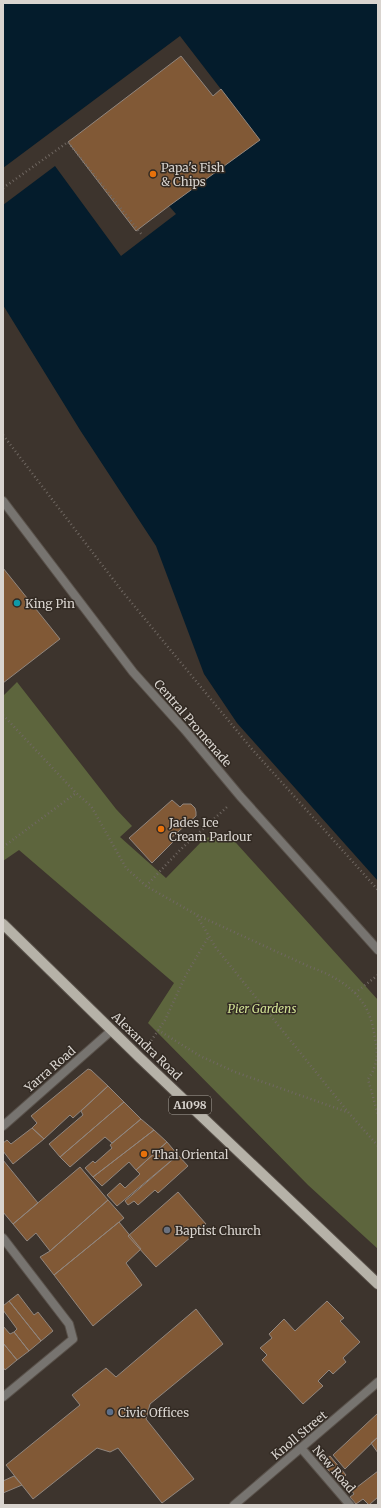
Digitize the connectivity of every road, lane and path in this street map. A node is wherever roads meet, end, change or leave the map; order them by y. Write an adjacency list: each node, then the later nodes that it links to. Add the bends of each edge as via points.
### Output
1 (3, 188): 2 (path, via 68,142)
2 (142, 235)
3 (3, 435): 10 (path, via 122,591 242,736)
4 (3, 501): 7 (street, Central Promenade, via 133,672)
5 (3, 715): 6 (path)
6 (76, 793): 8 (path); 9 (path, via 90,806 126,868)
7 (240, 796): 9 (path, via 180,850); 14 (street, Central Promenade)
8 (3, 847)
9 (146, 886): 11 (path)
10 (378, 890)
11 (197, 915): 13 (path); 16 (path, via 329,974)
12 (3, 924): 17 (main road, Alexandra Road / A1098)
13 (209, 936): 18 (path); 20 (path)
14 (378, 950)
15 (378, 975): 16 (path)
16 (355, 993): 21 (path, via 364,1003 372,1022 377,1061 368,1079)
17 (112, 1030): 19 (main road, Alexandra Road / A1098); 22 (street, Yarra Road)
18 (158, 1030): 19 (path); 20 (path, via 200,1056 235,1072)
19 (140, 1058): 25 (main road, Alexandra Road / A1098)
20 (348, 1112): 23 (path)
21 (378, 1116)
22 (3, 1126)
23 (378, 1146)
24 (3, 1238): 27 (street, via 69,1324 73,1339)
25 (378, 1284)
26 (378, 1382): 28 (street, Knoll Street)
27 (3, 1397)
28 (301, 1448): 29 (street, Knoll Street); 30 (street, New Road)
29 (234, 1505)
30 (350, 1505)

